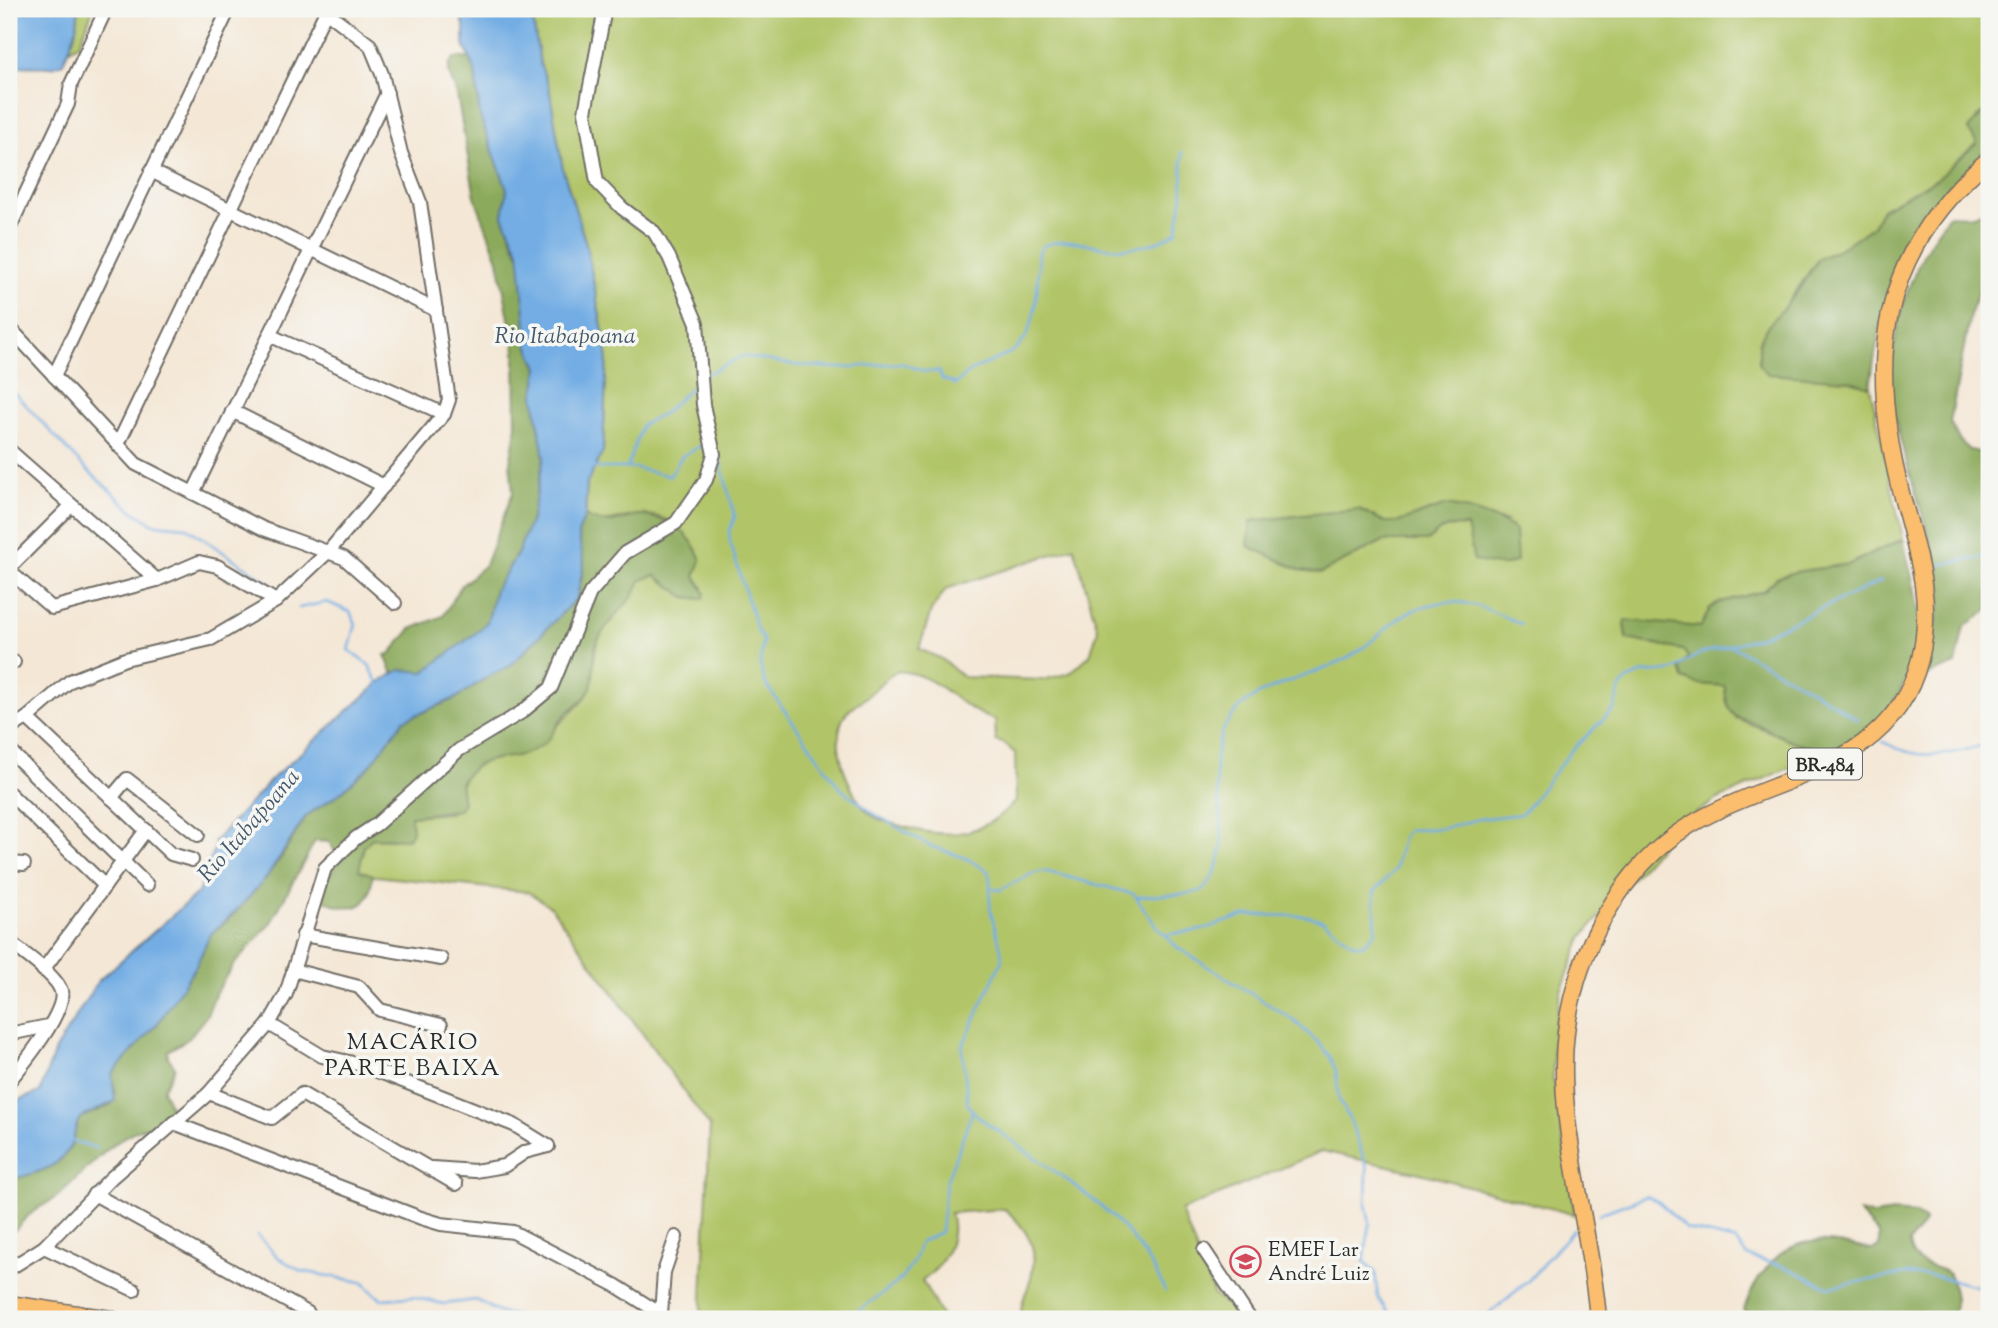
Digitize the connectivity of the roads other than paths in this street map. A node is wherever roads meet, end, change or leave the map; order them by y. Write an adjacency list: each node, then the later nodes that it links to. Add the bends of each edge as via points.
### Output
1 (106, 9): 9 (street, via 71,84 68,104)
2 (229, 9): 7 (street)
3 (604, 9): 40 (street, via 585,112 597,182 654,232 669,257 697,323 703,405 715,454 706,480 676,523 625,553 590,593 551,688 522,712 459,750 325,868)
4 (325, 10): 5 (street, via 370,45); 8 (street)
5 (387, 93): 10 (street); 11 (street, via 401,152 420,202)
6 (1989, 159): 65 (main road, BR-484, via 1949,198 1915,246 1885,327 1887,424 1927,610 1920,660 1902,705 1884,729 1860,746 1689,825 1664,845 1624,888 1599,927 1581,970 1566,1031 1564,1083)
7 (151, 171): 8 (street); 14 (street)
8 (229, 209): 10 (street); 17 (street)
9 (9, 229)
10 (311, 249): 11 (street); 13 (street)
11 (436, 310): 16 (street, via 449,400)
12 (9, 327): 14 (street)
13 (269, 335): 15 (street); 16 (street)
14 (54, 376): 17 (street)
15 (232, 411): 19 (street); 20 (street)
16 (444, 414): 19 (street)
17 (118, 444): 20 (street, via 136,464)
18 (9, 450): 21 (street)
19 (384, 486): 22 (street)
20 (192, 493): 22 (street, via 264,529)
21 (71, 506): 23 (street); 24 (street)
22 (329, 551): 25 (street); 26 (street, via 344,558)
23 (9, 569): 24 (street, via 52,608)
24 (157, 580): 25 (street, via 199,562 217,566)
25 (276, 601): 27 (street, via 211,639 125,659 70,681)
26 (395, 603)
27 (27, 718): 28 (street); 31 (street)
28 (9, 729)
29 (9, 750): 35 (street)
30 (9, 793): 39 (street)
31 (111, 798): 32 (street); 33 (street, via 127,779)
32 (146, 830): 34 (street, via 172,854); 35 (street)
33 (198, 835)
34 (192, 860)
35 (123, 861): 38 (street); 39 (street)
36 (9, 863): 37 (street)
37 (24, 864)
38 (147, 885)
39 (105, 886): 44 (street)
40 (303, 935): 43 (street); 45 (street)
41 (9, 942): 42 (street)
42 (14, 951): 44 (street)
43 (441, 959)
44 (43, 970): 48 (street, via 61,991 61,1003)
45 (293, 970): 46 (street); 47 (street, via 359,987 380,1010)
46 (269, 1024): 51 (street); 53 (street, via 322,1056 362,1065 514,1125 548,1146 525,1152 504,1166 475,1171)
47 (441, 1025)
48 (48, 1026): 49 (street); 50 (street)
49 (9, 1034)
50 (9, 1081)
51 (209, 1093): 52 (street); 53 (street, via 272,1118 302,1094)
52 (174, 1123): 55 (street); 56 (street, via 441,1224 513,1232 661,1314 664,1272)
53 (433, 1168): 54 (street)
54 (456, 1184)
55 (94, 1194): 57 (street); 62 (street)
56 (676, 1237)
57 (44, 1247): 59 (street); 60 (street)
58 (1203, 1250): 64 (street)
59 (9, 1269)
60 (134, 1290)
61 (9, 1304): 63 (main road)
62 (307, 1313)
63 (111, 1319)
64 (1250, 1319)
65 (1598, 1319)

